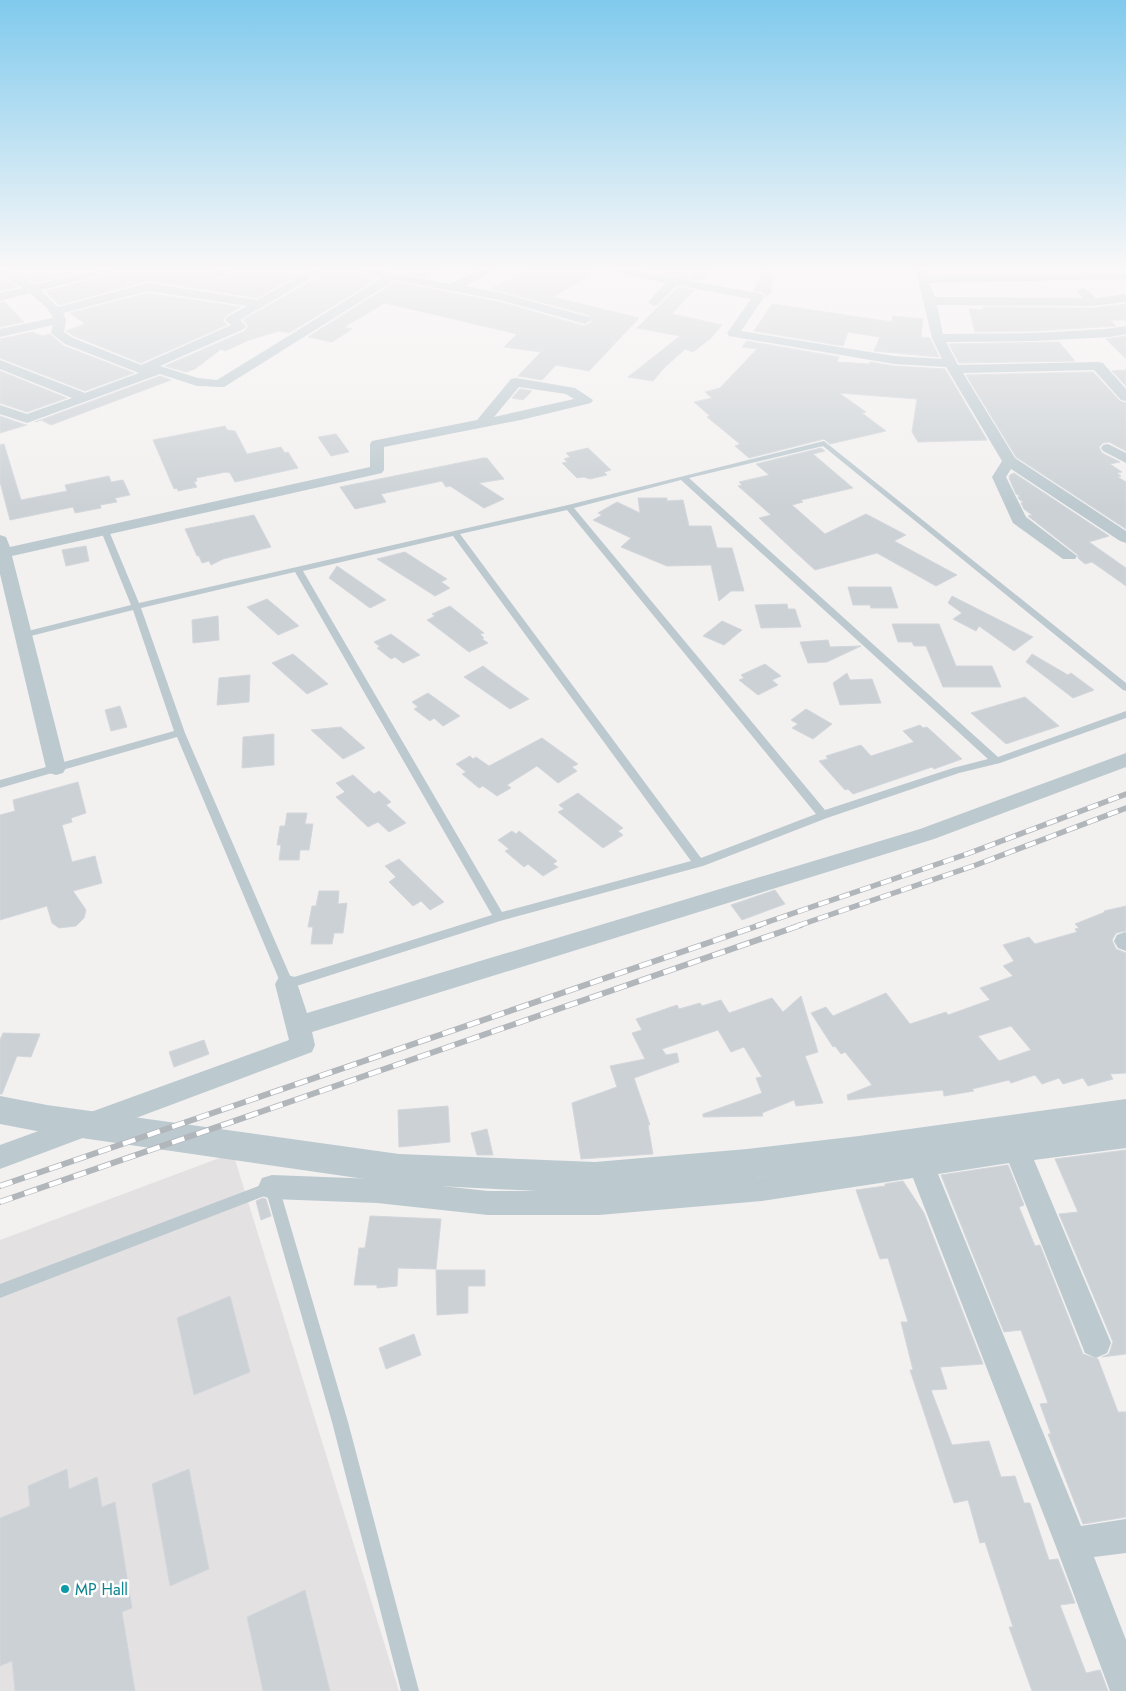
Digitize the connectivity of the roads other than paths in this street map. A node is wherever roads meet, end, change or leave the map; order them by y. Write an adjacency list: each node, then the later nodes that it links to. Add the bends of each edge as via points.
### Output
1 (91, 350): 8 (street)
2 (187, 350): 8 (street)
3 (275, 350): 9 (street, via 220,384 196,382)
4 (834, 350): 7 (street)
5 (944, 350): 7 (street)
6 (0, 364): 10 (street)
7 (952, 366): 11 (street, via 1098,366); 16 (street)
8 (142, 370): 9 (street)
9 (160, 370): 10 (street)
10 (83, 397): 12 (street, via 27,419)
11 (1126, 397)
12 (0, 409)
13 (482, 423): 13 (street, via 525,415 586,400 570,391 516,382); 19 (street, via 377,444 377,470)
14 (1108, 448): 15 (street)
15 (1126, 459)
16 (1009, 461): 21 (street); 23 (street, via 999,477 1019,520)
17 (683, 477): 18 (lane); 27 (lane, via 824,443); 31 (lane)
18 (569, 507): 20 (lane); 34 (lane)
19 (105, 531): 22 (street); 25 (lane)
20 (454, 532): 24 (lane); 35 (lane)
21 (1126, 538)
22 (2, 547): 26 (street)
23 (1069, 556)
24 (298, 570): 25 (lane); 36 (lane)
25 (136, 606): 26 (lane); 29 (lane)
26 (24, 635): 32 (street)
27 (1126, 688)
28 (1126, 714): 31 (lane)
29 (180, 734): 32 (lane); 37 (lane)
30 (1126, 760): 38 (street, via 927,834)
31 (996, 761): 34 (lane, via 957,770)
32 (56, 768): 33 (lane)
33 (0, 784)
34 (823, 815): 35 (lane)
35 (699, 862): 36 (lane)
36 (499, 917): 37 (lane)
37 (287, 984): 38 (street)
38 (298, 1026): 43 (street, via 303,1045)
39 (0, 1110): 40 (street, via 399,1169 595,1178 869,1150)
40 (1126, 1113)
41 (1126, 1137): 42 (street)
42 (1017, 1150): 44 (street); 47 (street)
43 (0, 1157)
44 (921, 1165): 45 (street, via 762,1189 599,1203 488,1204 377,1191); 49 (street)
45 (272, 1187): 46 (lane); 51 (lane, via 340,1422)
46 (0, 1291)
47 (1096, 1342)
48 (1126, 1536): 49 (street)
49 (1072, 1544): 50 (street)
50 (1126, 1686)
51 (410, 1691)

